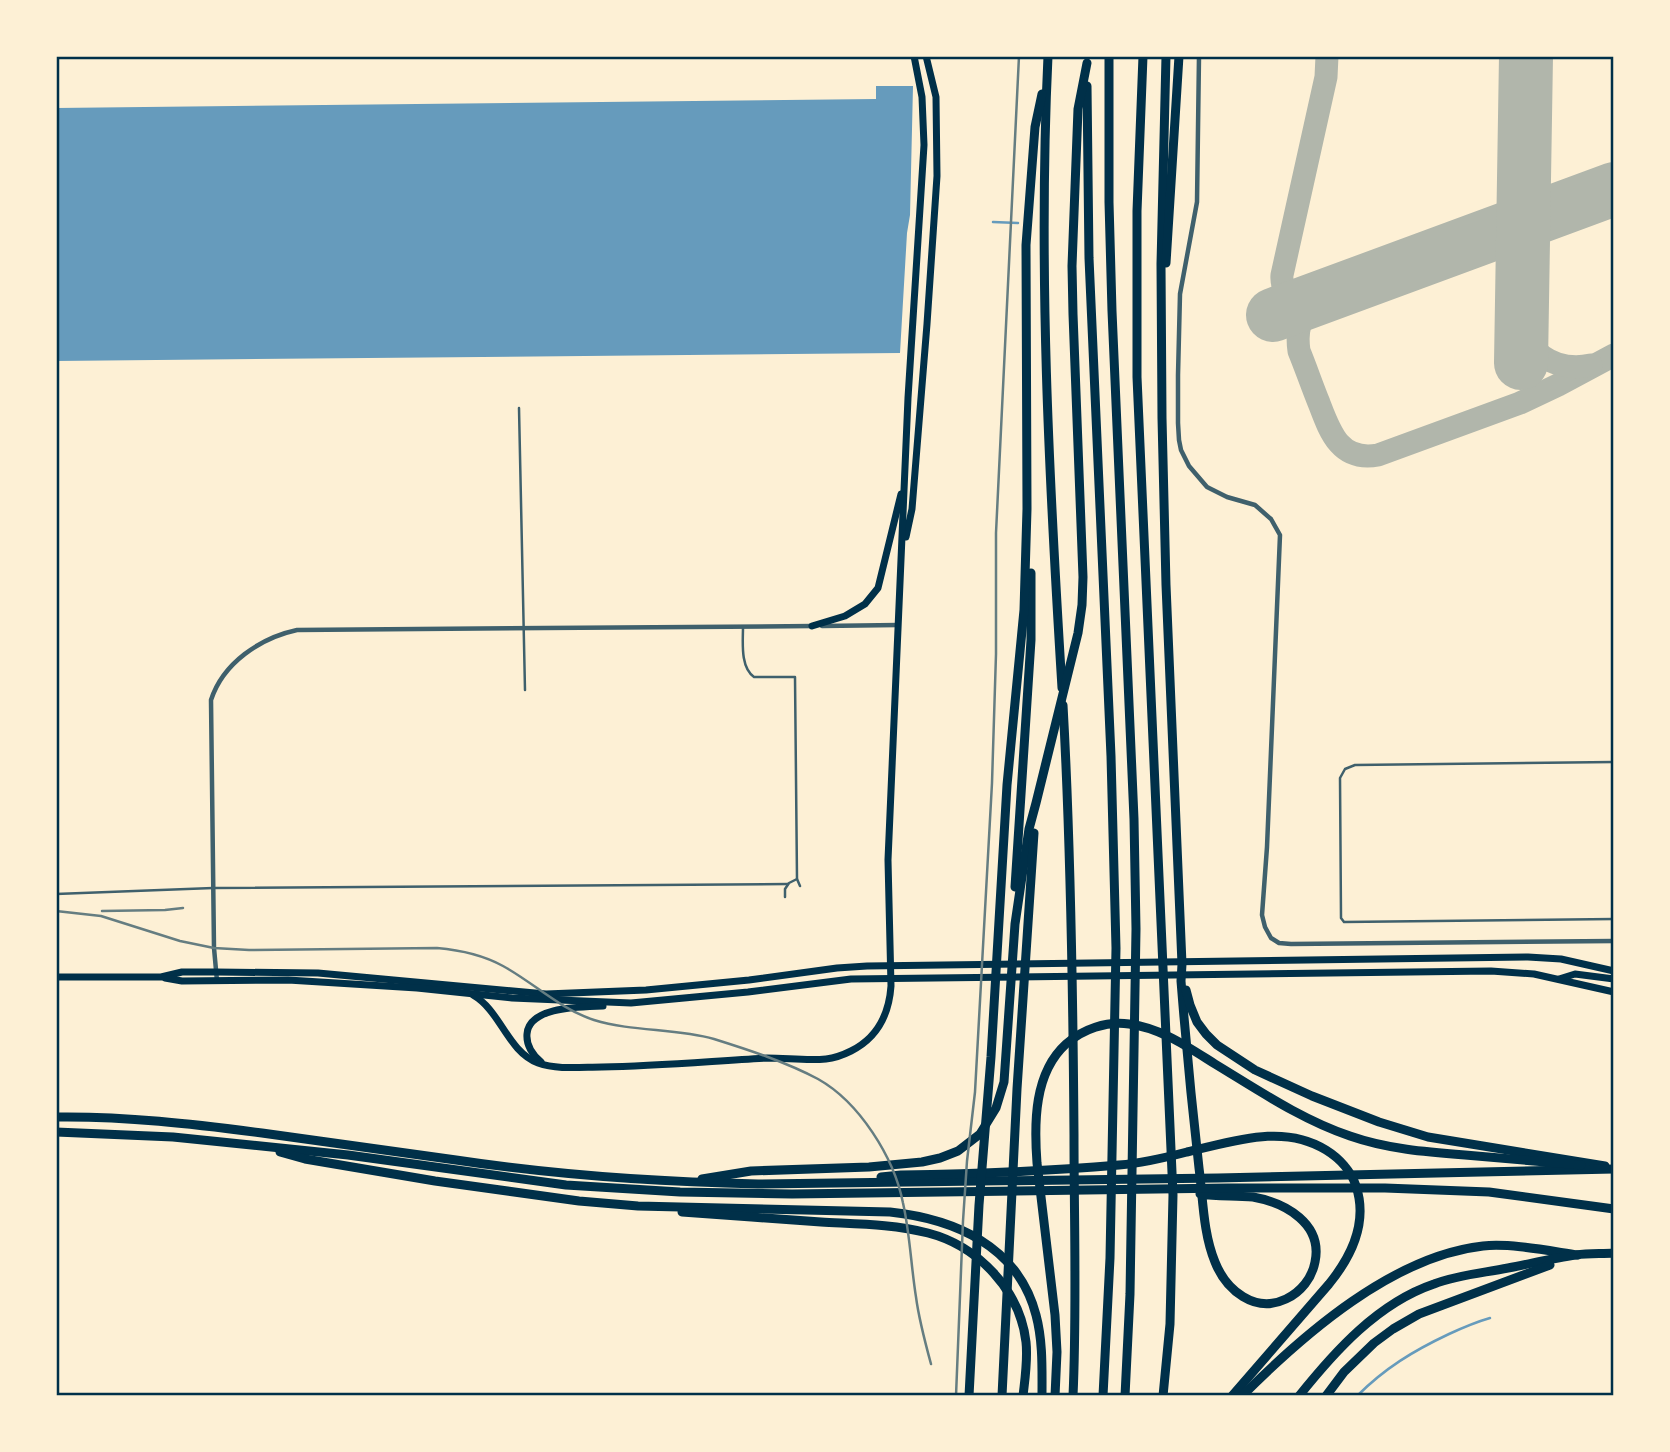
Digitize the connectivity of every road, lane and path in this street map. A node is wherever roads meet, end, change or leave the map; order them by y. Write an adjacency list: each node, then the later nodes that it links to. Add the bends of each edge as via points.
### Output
1 (914, 56): 13 (main road, via 924,145)
2 (926, 56): 15 (main road, via 936,97 937,176 912,509)
3 (1048, 56): 10 (highway)
4 (1109, 56): 63 (highway, via 1112,311 1136,929)
5 (1143, 56): 64 (highway, via 1137,377 1173,1230)
6 (1166, 56): 11 (highway)
7 (1179, 56): 11 (highway)
8 (1199, 56): 31 (street, via 1197,202 1180,295 1178,431 1185,458 1200,480 1216,493 1255,505 1280,535 1262,904 1265,928 1279,943 1291,944)
9 (1087, 59): 22 (highway, via 1078,109 1072,266 1083,597); 62 (highway, via 1089,271 1116,948)
10 (1047, 76): 14 (highway, via 1035,127 1026,245); 61 (highway, via 1046,382 1070,843)
11 (1162, 303): 32 (highway, via 1165,557)
12 (519, 408): 19 (lane)
13 (905, 476): 15 (main road); 18 (main road, via 878,588 865,604 845,616)
14 (1027, 509): 30 (highway, via 1031,634); 56 (highway, via 1024,610 1007,785)
15 (902, 555): 16 (main road)
16 (898, 625): 18 (street); 44 (main road, via 888,860 891,986 888,1009 873,1035 834,1058)
17 (743, 626): 18 (street); 19 (street); 23 (lane, via 750,675 795,677)
18 (812, 626)
19 (524, 629): 20 (lane); 26 (street, via 297,630 257,645 239,658 211,700)
20 (525, 690)
21 (1614, 762): 29 (lane, via 1355,765 1345,769 1340,778 1344,922)
22 (1037, 803): 30 (highway, via 1028,829); 57 (highway)
23 (797, 878): 24 (lane); 25 (lane)
24 (788, 884): 26 (lane); 28 (lane)
25 (800, 886)
26 (214, 888): 27 (lane); 34 (street)
27 (56, 894)
28 (785, 897)
29 (1614, 919)
30 (1015, 924): 49 (highway, via 1005,1073 987,1126 973,1140 958,1151 914,1163 751,1171)
31 (1614, 941)
32 (1182, 964): 48 (highway, via 1191,1008 1206,1034 1233,1057 1283,1084 1428,1137); 51 (highway, via 1203,1205 1213,1258 1227,1283 1248,1300 1273,1303 1296,1293 1308,1281 1316,1259 1314,1239 1305,1223 1272,1202)
33 (1614, 971): 40 (main road, via 1528,957 1197,960 867,966 646,990 546,994)
34 (216, 972): 36 (main road); 39 (street); 40 (main road, via 318,973)
35 (56, 977): 36 (main road)
36 (161, 977): 39 (main road)
37 (1558, 979): 38 (main road, via 1575,974); 41 (main road); 43 (main road, via 1491,971 866,978)
38 (1614, 979)
39 (217, 981): 40 (main road)
40 (429, 986): 42 (main road)
41 (1614, 992)
42 (470, 993): 43 (main road); 44 (main road, via 487,1006 517,1049)
43 (631, 1003): 44 (main road, via 559,1010 536,1017 527,1029 527,1043)
44 (548, 1066)
45 (56, 1116): 49 (highway, via 180,1123 530,1170)
46 (56, 1132): 47 (highway)
47 (251, 1144): 51 (highway, via 566,1185 680,1192); 52 (highway, via 305,1159 553,1198)
48 (1614, 1168): 50 (highway); 60 (highway, via 1424,1152 1362,1140 1328,1128 1158,1032 1132,1024 1095,1027 1078,1035 1054,1057 1043,1079 1037,1112 1037,1163 1056,1334)
49 (683, 1182): 50 (highway)
50 (845, 1182): 65 (highway, via 1127,1164 1268,1136 1320,1146 1350,1174 1357,1190 1360,1207 1355,1239 1329,1284)
51 (1218, 1192): 53 (highway, via 1471,1191)
52 (638, 1206): 58 (highway, via 868,1225 925,1232 954,1243 999,1279 1016,1307 1026,1343); 59 (highway, via 918,1215 973,1235 1017,1274 1030,1297 1041,1346)
53 (1614, 1209)
54 (1614, 1253): 55 (highway)
55 (1578, 1255): 66 (highway, via 1495,1245 1420,1262 1329,1320); 67 (highway, via 1457,1277 1406,1296 1351,1339); 68 (highway, via 1419,1314 1374,1343)
56 (969, 1396)
57 (1002, 1396)
58 (1023, 1396)
59 (1042, 1396)
60 (1055, 1396)
61 (1073, 1396)
62 (1104, 1396)
63 (1125, 1396)
64 (1163, 1396)
65 (1232, 1396)
66 (1242, 1396)
67 (1299, 1396)
68 (1326, 1396)

